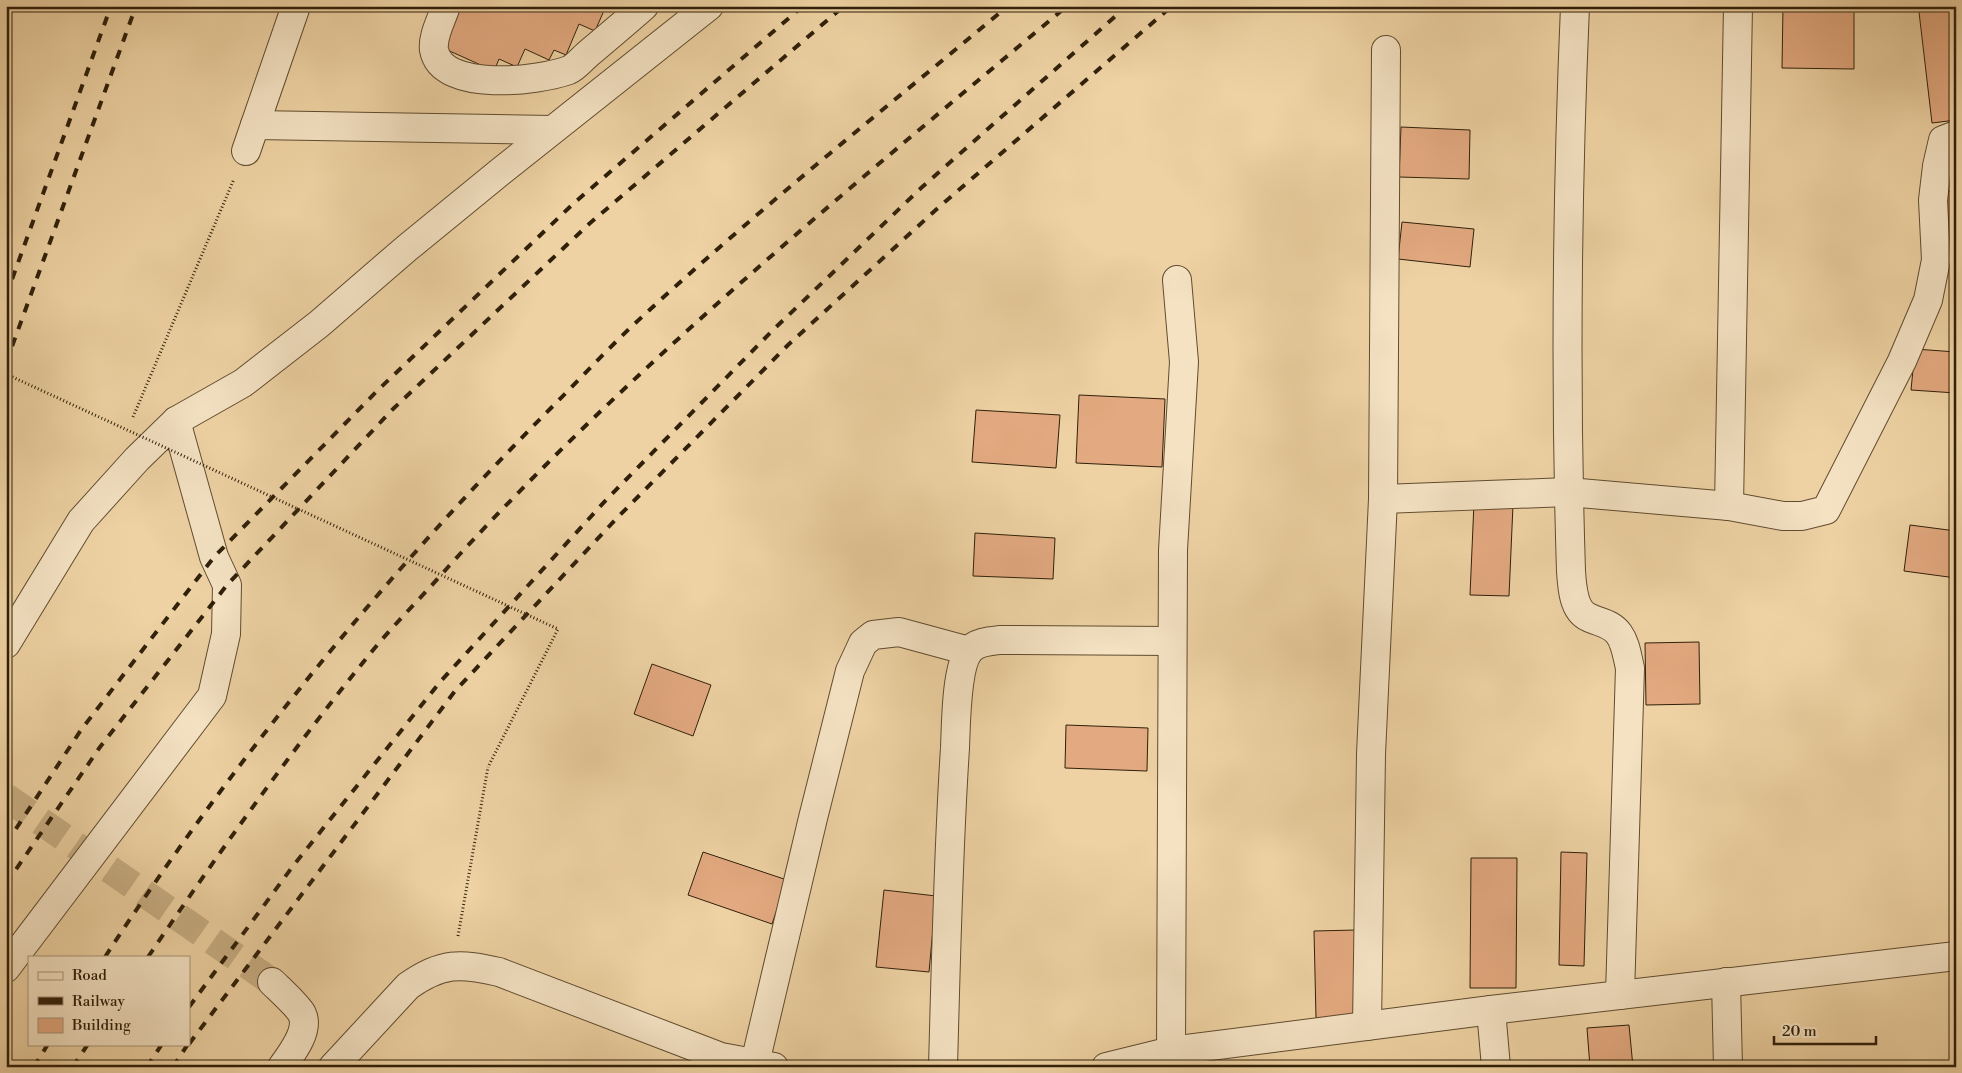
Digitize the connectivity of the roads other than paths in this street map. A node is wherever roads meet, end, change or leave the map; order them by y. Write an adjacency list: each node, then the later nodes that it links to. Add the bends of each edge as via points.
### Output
1 (296, 6): 8 (street)
2 (446, 6): 3 (street, via 435,37 436,58 457,74 500,81 570,69)
3 (644, 6)
4 (709, 6): 9 (street)
5 (1575, 6): 14 (street, via 1568,154)
6 (1738, 6): 16 (street)
7 (1386, 50): 15 (street)
8 (255, 125): 9 (street); 11 (street)
9 (552, 130): 13 (street, via 319,324 243,383)
10 (1956, 135): 16 (street, via 1944,140 1937,166 1933,200 1936,260 1928,300 1902,361 1826,510 1802,516 1783,516)
11 (246, 151)
12 (1177, 280): 17 (street, via 1184,362 1173,550)
13 (176, 422): 18 (street, via 80,520); 21 (street, via 214,557 227,585 226,634 212,696)
14 (1568, 492): 15 (street); 16 (street); 24 (street, via 1572,584 1576,603 1582,613 1610,625 1619,634 1630,668)
15 (1383, 500): 26 (street, via 1372,754)
16 (1729, 506)
17 (1172, 641): 19 (street, via 1000,640 975,646); 27 (street)
18 (6, 644)
19 (969, 651): 28 (street, via 899,632 873,634 863,643 848,680 813,818); 31 (street, via 958,694)
20 (1956, 956): 23 (street)
21 (6, 968)
22 (272, 982): 29 (street, via 302,1014 302,1032)
23 (1726, 982): 24 (street); 34 (street)
24 (1620, 995): 25 (street)
25 (1491, 1010): 26 (street); 33 (street)
26 (1367, 1026): 27 (street)
27 (1172, 1059): 32 (street)
28 (765, 1065): 30 (street, via 721,1057 499,972 472,965 436,969 408,986)
29 (282, 1067)
30 (333, 1067)
31 (943, 1067)
32 (1106, 1067)
33 (1496, 1067)
34 (1728, 1067)

